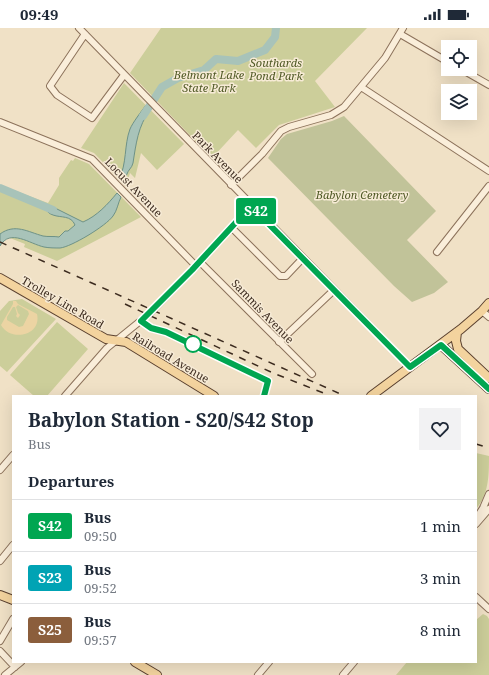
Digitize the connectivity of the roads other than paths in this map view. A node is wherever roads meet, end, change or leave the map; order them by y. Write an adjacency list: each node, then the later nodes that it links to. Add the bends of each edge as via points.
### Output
1 (79, 28): 3 (street, Park Avenue)
2 (404, 28): 4 (street)
3 (85, 34): 6 (street, Park Avenue); 6 (street, via 50,86 57,95 92,118)
4 (400, 34): 5 (street); 9 (street, via 385,58)
5 (441, 58)
6 (124, 75): 12 (street, Park Avenue)
7 (473, 76): 8 (street)
8 (489, 85)
9 (361, 87): 11 (street); 12 (street, via 344,107 331,115 281,131)
10 (0, 122): 18 (street, Locust Avenue, via 92,159)
11 (489, 171)
12 (231, 185): 14 (street, Park Avenue)
13 (489, 186): 16 (street)
14 (251, 206): 15 (street); 17 (street, Park Avenue)
15 (232, 228): 17 (street, via 280,276 286,276); 18 (street)
16 (437, 252)
17 (303, 258): 20 (street, Park Avenue)
18 (198, 264): 25 (street, via 149,314); 26 (street, Sammis Avenue)
19 (0, 278): 25 (main road, Trolley Line Road, via 106,340)
20 (334, 290): 26 (street); 28 (street, Park Avenue)
21 (489, 303): 22 (main road)
22 (482, 311): 23 (street); 24 (main road)
23 (489, 317)
24 (457, 332): 27 (main road); 30 (main road, via 458,349)
25 (116, 340): 32 (street); 33 (main road, Railroad Avenue, via 126,342)
26 (279, 342): 29 (street, Sammis Avenue)
27 (442, 343): 28 (main road); 30 (main road); 31 (main road)
28 (410, 367): 34 (main road)
29 (312, 374)
30 (486, 376)
31 (489, 389)
32 (66, 395)
33 (212, 395)
34 (373, 395)
35 (12, 456): 36 (street)
36 (0, 470)
37 (489, 497): 39 (street)
38 (489, 509): 40 (street)
39 (477, 517)
40 (477, 523)
41 (12, 546): 42 (street)
42 (0, 561)
43 (0, 595): 45 (main road)
44 (477, 598): 46 (street)
45 (12, 600)
46 (489, 609)
47 (12, 621): 48 (street)
48 (0, 641)
49 (0, 651): 54 (street)
50 (20, 663): 54 (street)
51 (137, 663): 56 (main road)
52 (268, 663): 57 (street)
53 (353, 663): 58 (street)
54 (15, 666): 55 (street)
55 (5, 675)
56 (157, 675)
57 (258, 675)
58 (343, 675)

